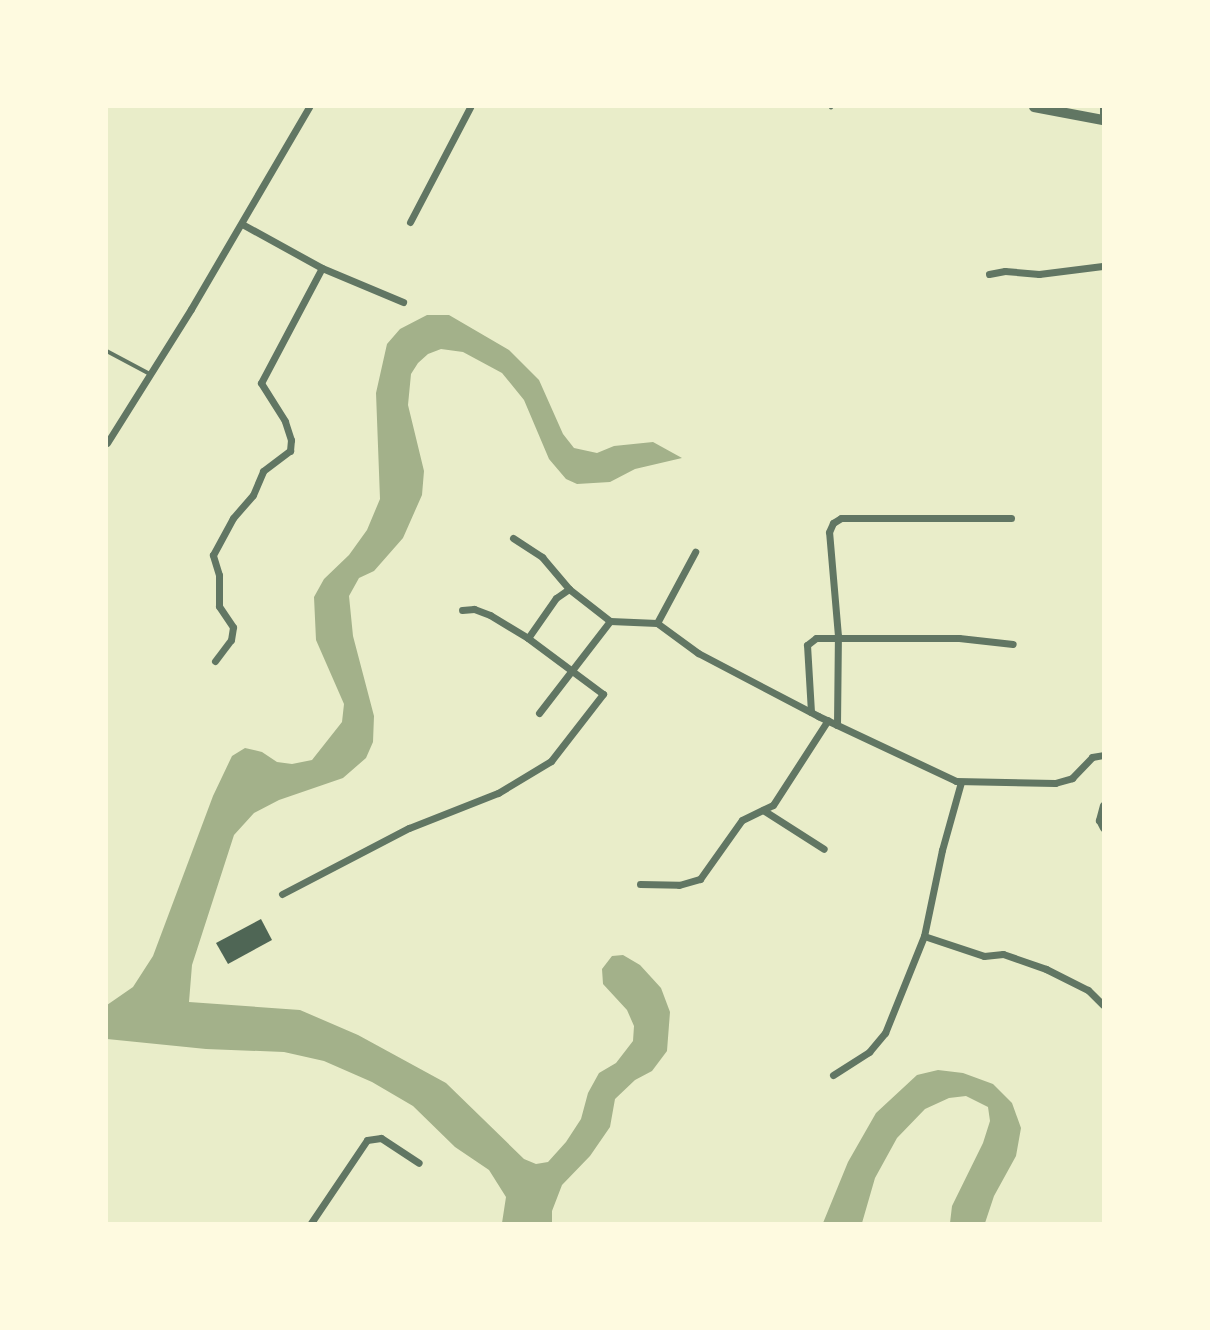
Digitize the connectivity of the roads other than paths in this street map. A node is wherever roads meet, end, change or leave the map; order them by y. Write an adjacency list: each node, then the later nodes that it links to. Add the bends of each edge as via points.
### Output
1 (309, 107): 7 (street)
2 (470, 107): 6 (street)
3 (1037, 107): 5 (street)
4 (1103, 107): 5 (street)
5 (1103, 120)
6 (410, 222)
7 (242, 224): 9 (street); 13 (street)
8 (1103, 266): 10 (street, via 1039,274)
9 (322, 268): 11 (street); 25 (street, via 261,383 285,421 290,451 263,471 253,495 233,518 213,555 219,575 219,606 233,627 231,640)
10 (989, 274)
11 (402, 302)
12 (107, 351): 13 (lane)
13 (150, 374): 14 (street)
14 (107, 443)
15 (1011, 518): 22 (street, via 841,518 833,523 829,532)
16 (513, 538): 18 (street, via 542,557)
17 (695, 552): 21 (street)
18 (569, 589): 20 (street); 23 (street, via 556,598)
19 (462, 610): 23 (street, via 490,615)
20 (610, 621): 21 (street); 26 (street)
21 (657, 623): 27 (street, via 698,653)
22 (838, 636): 24 (street, via 959,638); 27 (street, via 816,638 807,645); 30 (street)
23 (527, 638): 26 (street)
24 (1013, 644)
25 (215, 661)
26 (572, 670): 28 (street); 38 (street, via 603,694 551,761 498,793 410,828)
27 (811, 712): 29 (street)
28 (539, 713)
29 (828, 720): 30 (street); 34 (street, via 773,805)
30 (836, 725): 32 (street)
31 (1103, 755): 32 (street, via 1092,757 1072,778 1055,783)
32 (961, 782): 39 (street)
33 (1103, 805): 35 (street, via 1099,820)
34 (762, 810): 36 (street); 37 (street, via 742,820 700,879 679,885)
35 (1103, 828)
36 (824, 849)
37 (640, 884)
38 (282, 894)
39 (924, 936): 40 (street, via 984,956 1003,954 1046,969 1088,990); 41 (street, via 885,1033 869,1052)
40 (1103, 1005)
41 (833, 1074)
42 (419, 1163): 43 (street, via 381,1138 367,1140)
43 (311, 1223)

